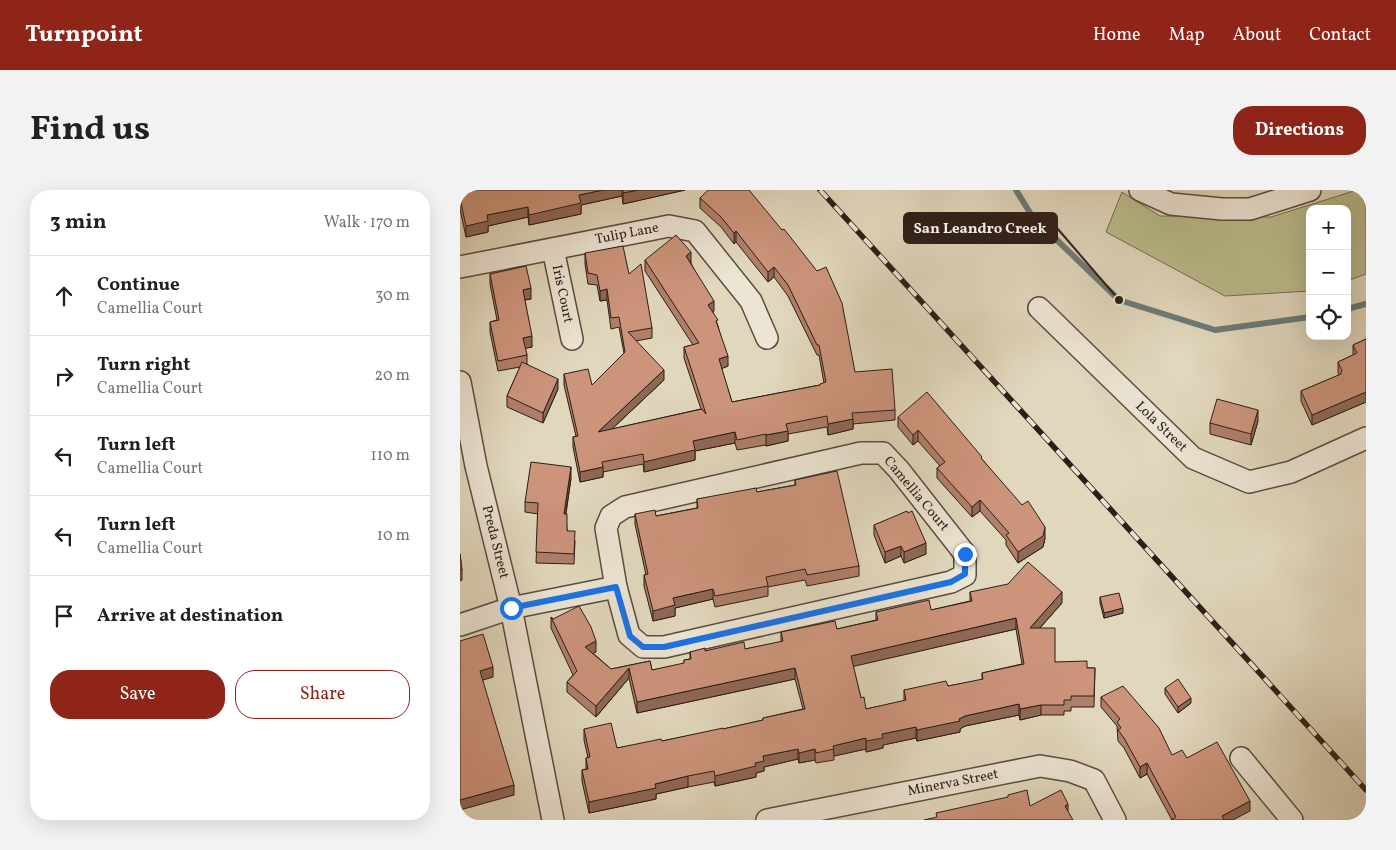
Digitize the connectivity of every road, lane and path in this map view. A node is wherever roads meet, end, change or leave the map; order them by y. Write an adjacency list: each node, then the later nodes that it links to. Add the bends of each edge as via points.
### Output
1 (1140, 190): 2 (street, via 1170,204 1250,209)
2 (1310, 190)
3 (553, 249): 4 (street, Tulip Lane); 6 (street, Iris Court); 7 (street, Tulip Lane, via 669,226 695,231 751,301)
4 (460, 267)
5 (1038, 308): 9 (street, Lola Street, via 1194,458 1249,482 1291,472)
6 (572, 338)
7 (768, 338)
8 (460, 382): 10 (street, Preda Street)
9 (1366, 438)
10 (468, 467): 12 (street, Preda Street)
11 (616, 587): 11 (street, Camellia Court, via 630,636 643,647 664,647 951,582 965,574 965,554 883,453 862,453 624,507 611,516 606,528); 12 (street)
12 (511, 608): 13 (street); 15 (street, Preda Street)
13 (460, 625)
14 (1241, 758): 18 (street)
15 (553, 820)
16 (767, 820): 17 (street, Minerva Street, via 1040,766 1070,771 1094,780)
17 (1115, 820)
18 (1292, 820)

